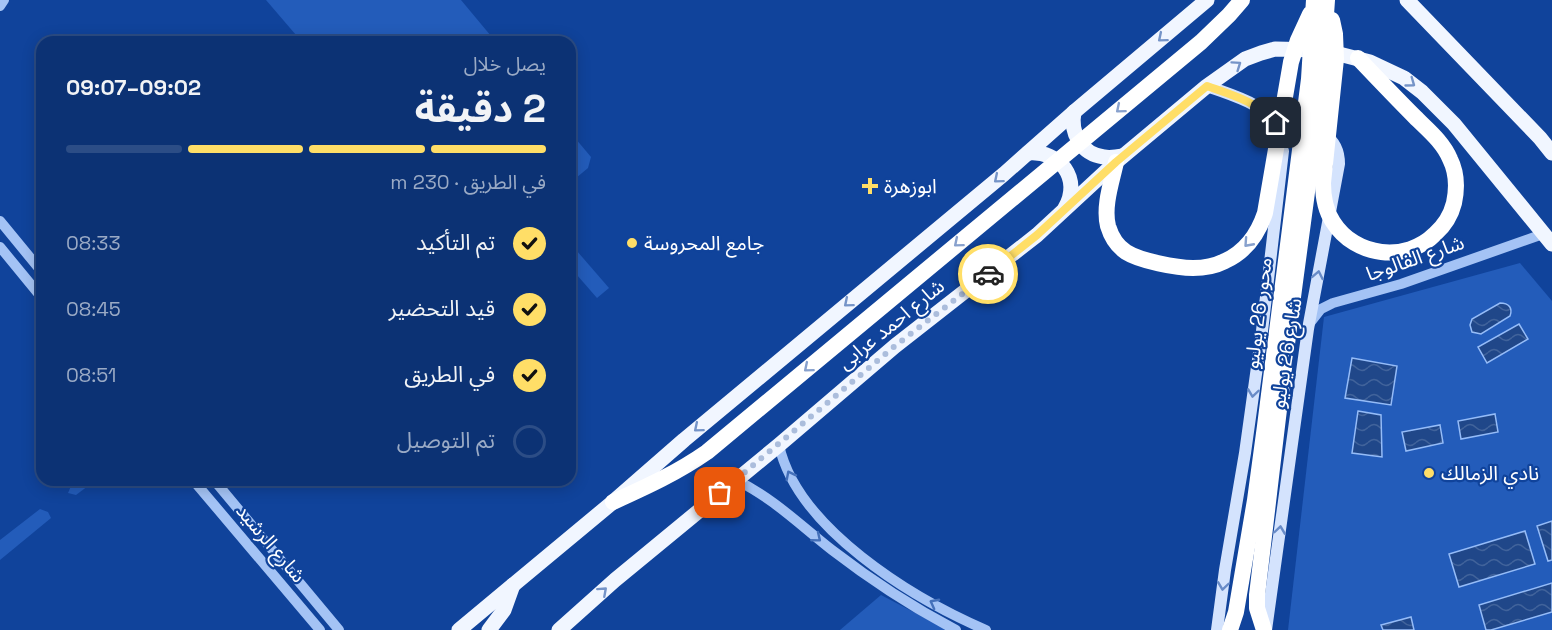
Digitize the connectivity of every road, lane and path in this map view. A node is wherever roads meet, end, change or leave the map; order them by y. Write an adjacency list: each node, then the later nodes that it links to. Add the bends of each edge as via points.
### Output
1 (4, 0): 6 (street)
2 (1207, 0): 9 (main road, one-way to 9)
3 (1242, 0): 27 (highway, one-way to 27, via 1201,42 707,452 661,481)
4 (1408, 1): 10 (main road)
5 (1321, 3): 7 (highway, via 1333,24 1336,46 1323,183 1328,213 1354,244 1383,253 1404,252 1422,245 1438,232 1455,198 1455,178 1440,142); 14 (highway, one-way to 14, via 1298,40 1291,62 1262,224 1242,250 1214,265 1193,268 1141,259 1126,252 1111,233 1107,217); 26 (highway, محور 26 يوليو, via 1322,78 1316,131)
6 (0, 6)
7 (1358, 58): 8 (main road, شارع احمد عرابى, one-way to 7, via 1245,59 1275,49 1318,50); 17 (main road, شارع احمد عرابى, one-way to 17, via 1404,78 1422,92 1454,124)
8 (1207, 86): 11 (main road, شارع 26 يوليو, via 1265,111 1281,132); 14 (main road, شارع احمد عرابى)
9 (1074, 112): 12 (main road); 14 (main road, via 1074,131 1084,148 1102,157)
10 (1546, 141): 13 (main road)
11 (1283, 144): 21 (main road, شارع 26 يوليو, one-way to 11, via 1339,158 1332,141 1316,131 1297,132); 39 (main road, شارع 26 يوليو, one-way to 39, via 1262,332)
12 (1028, 153): 15 (main road, via 1049,155 1066,169 1071,190); 27 (main road, one-way to 27)
13 (1552, 153)
14 (1120, 159): 15 (main road, شارع احمد عرابى)
15 (1064, 211): 22 (main road, شارع احمد عرابى)
16 (0, 221): 19 (street)
17 (1548, 239): 21 (street, شارع الفالوجا, via 1507,245 1401,284 1333,303 1316,314)
18 (0, 247): 20 (street)
19 (36, 265)
20 (36, 291)
21 (1308, 329): 41 (main road, شارع 26 يوليو, one-way to 21)
22 (779, 445): 23 (main road, شارع احمد عرابى); 28 (street, one-way to 22, via 801,495 787,471)
23 (736, 480): 29 (street, one-way to 29, via 779,506); 37 (main road, شارع احمد عرابى, one-way to 23)
24 (198, 486): 33 (street, شارع الرشيد)
25 (219, 486): 34 (street, شارع الرشيد)
26 (1262, 501): 40 (highway, محور 26 يوليو); 41 (highway, محور 26 يوليو, via 1257,608)
27 (613, 502): 30 (main road)
28 (865, 559): 29 (street); 31 (street, one-way to 28)
29 (856, 569): 32 (street)
30 (513, 585): 35 (main road); 36 (main road, via 504,610)
31 (960, 617): 32 (street); 38 (street)
32 (955, 629)
33 (320, 630)
34 (339, 630)
35 (459, 630)
36 (489, 630)
37 (559, 630)
38 (986, 630)
39 (1217, 630)
40 (1230, 630)
41 (1265, 630)

